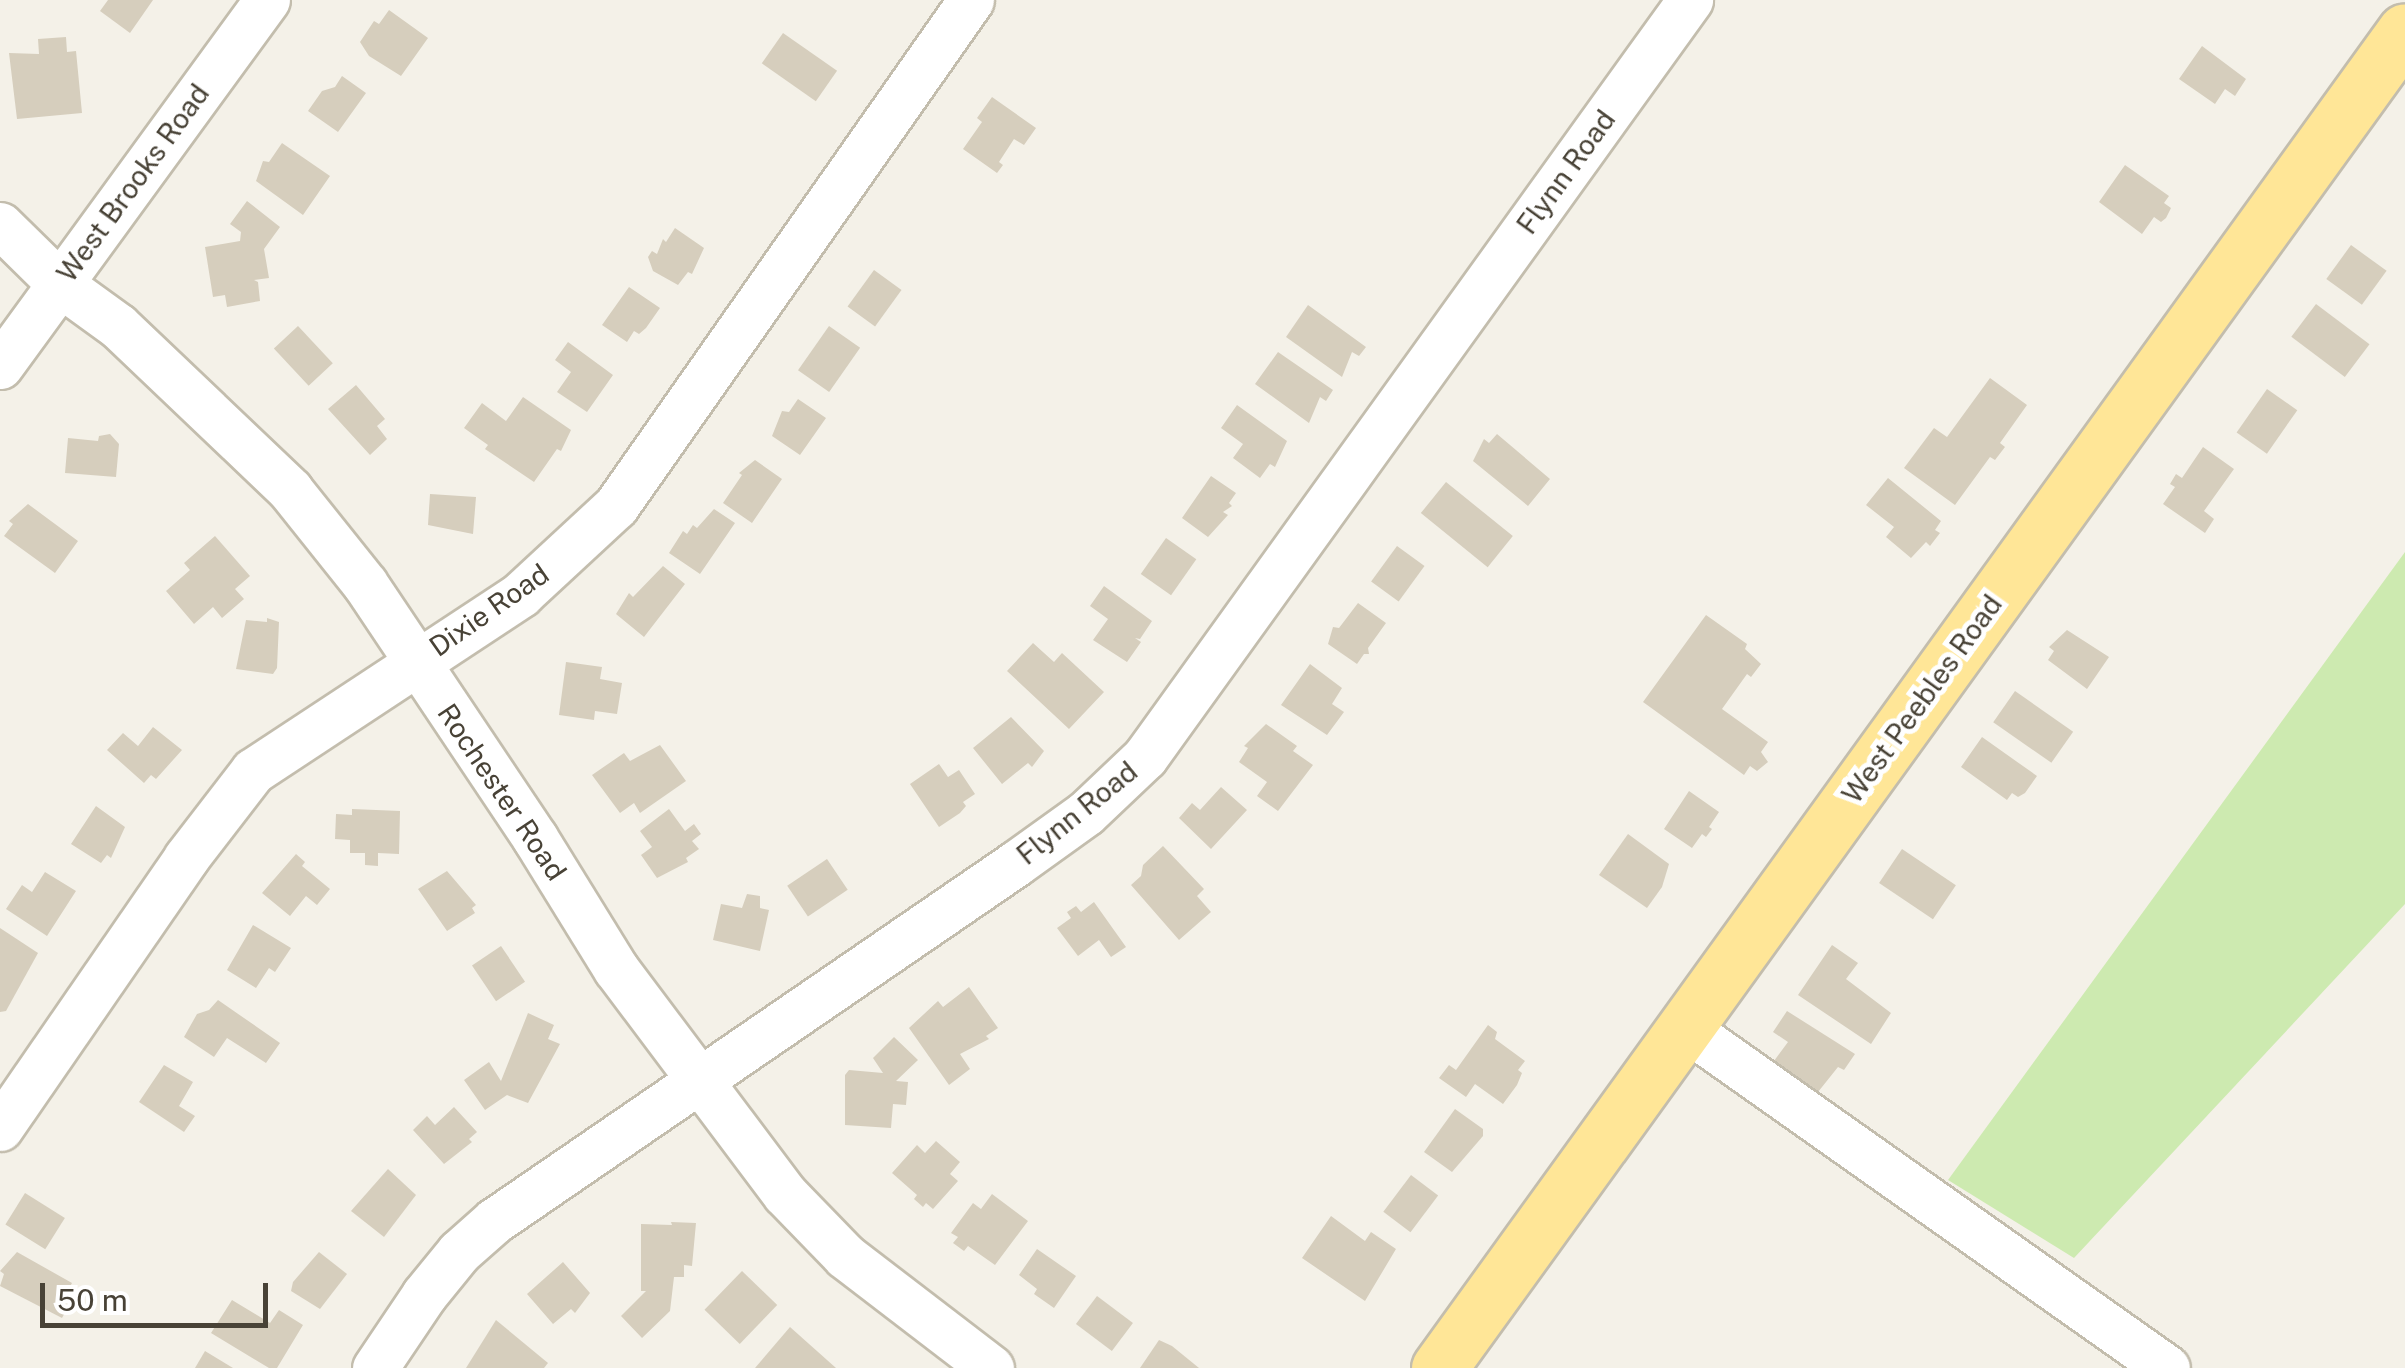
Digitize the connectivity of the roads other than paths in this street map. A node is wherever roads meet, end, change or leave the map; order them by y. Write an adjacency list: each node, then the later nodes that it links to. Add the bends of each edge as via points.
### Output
1 (267, 0): 6 (street, West Brooks Road)
2 (971, 0): 8 (street, Dixie Road, via 616,506 521,594)
3 (1690, 0): 10 (street, Flynn Road, via 1145,758 1086,813 1016,864)
4 (2405, 30): 9 (main road, West Peebles Road)
5 (0, 225): 6 (street, Rochester Road)
6 (60, 284): 7 (street, West Brooks Road); 8 (street, Rochester Road, via 118,326 290,490 365,584)
7 (0, 366)
8 (414, 662): 10 (street, Rochester Road, via 616,968); 11 (street, Dixie Road, via 253,771)
9 (1684, 1027): 14 (main road, West Peebles Road); 15 (street)
10 (700, 1078): 12 (street, Flynn Road, via 459,1252); 13 (street, Rochester Road, via 785,1194 845,1256)
11 (0, 1128)
12 (374, 1368)
13 (991, 1368)
14 (1438, 1368)
15 (2167, 1368)

